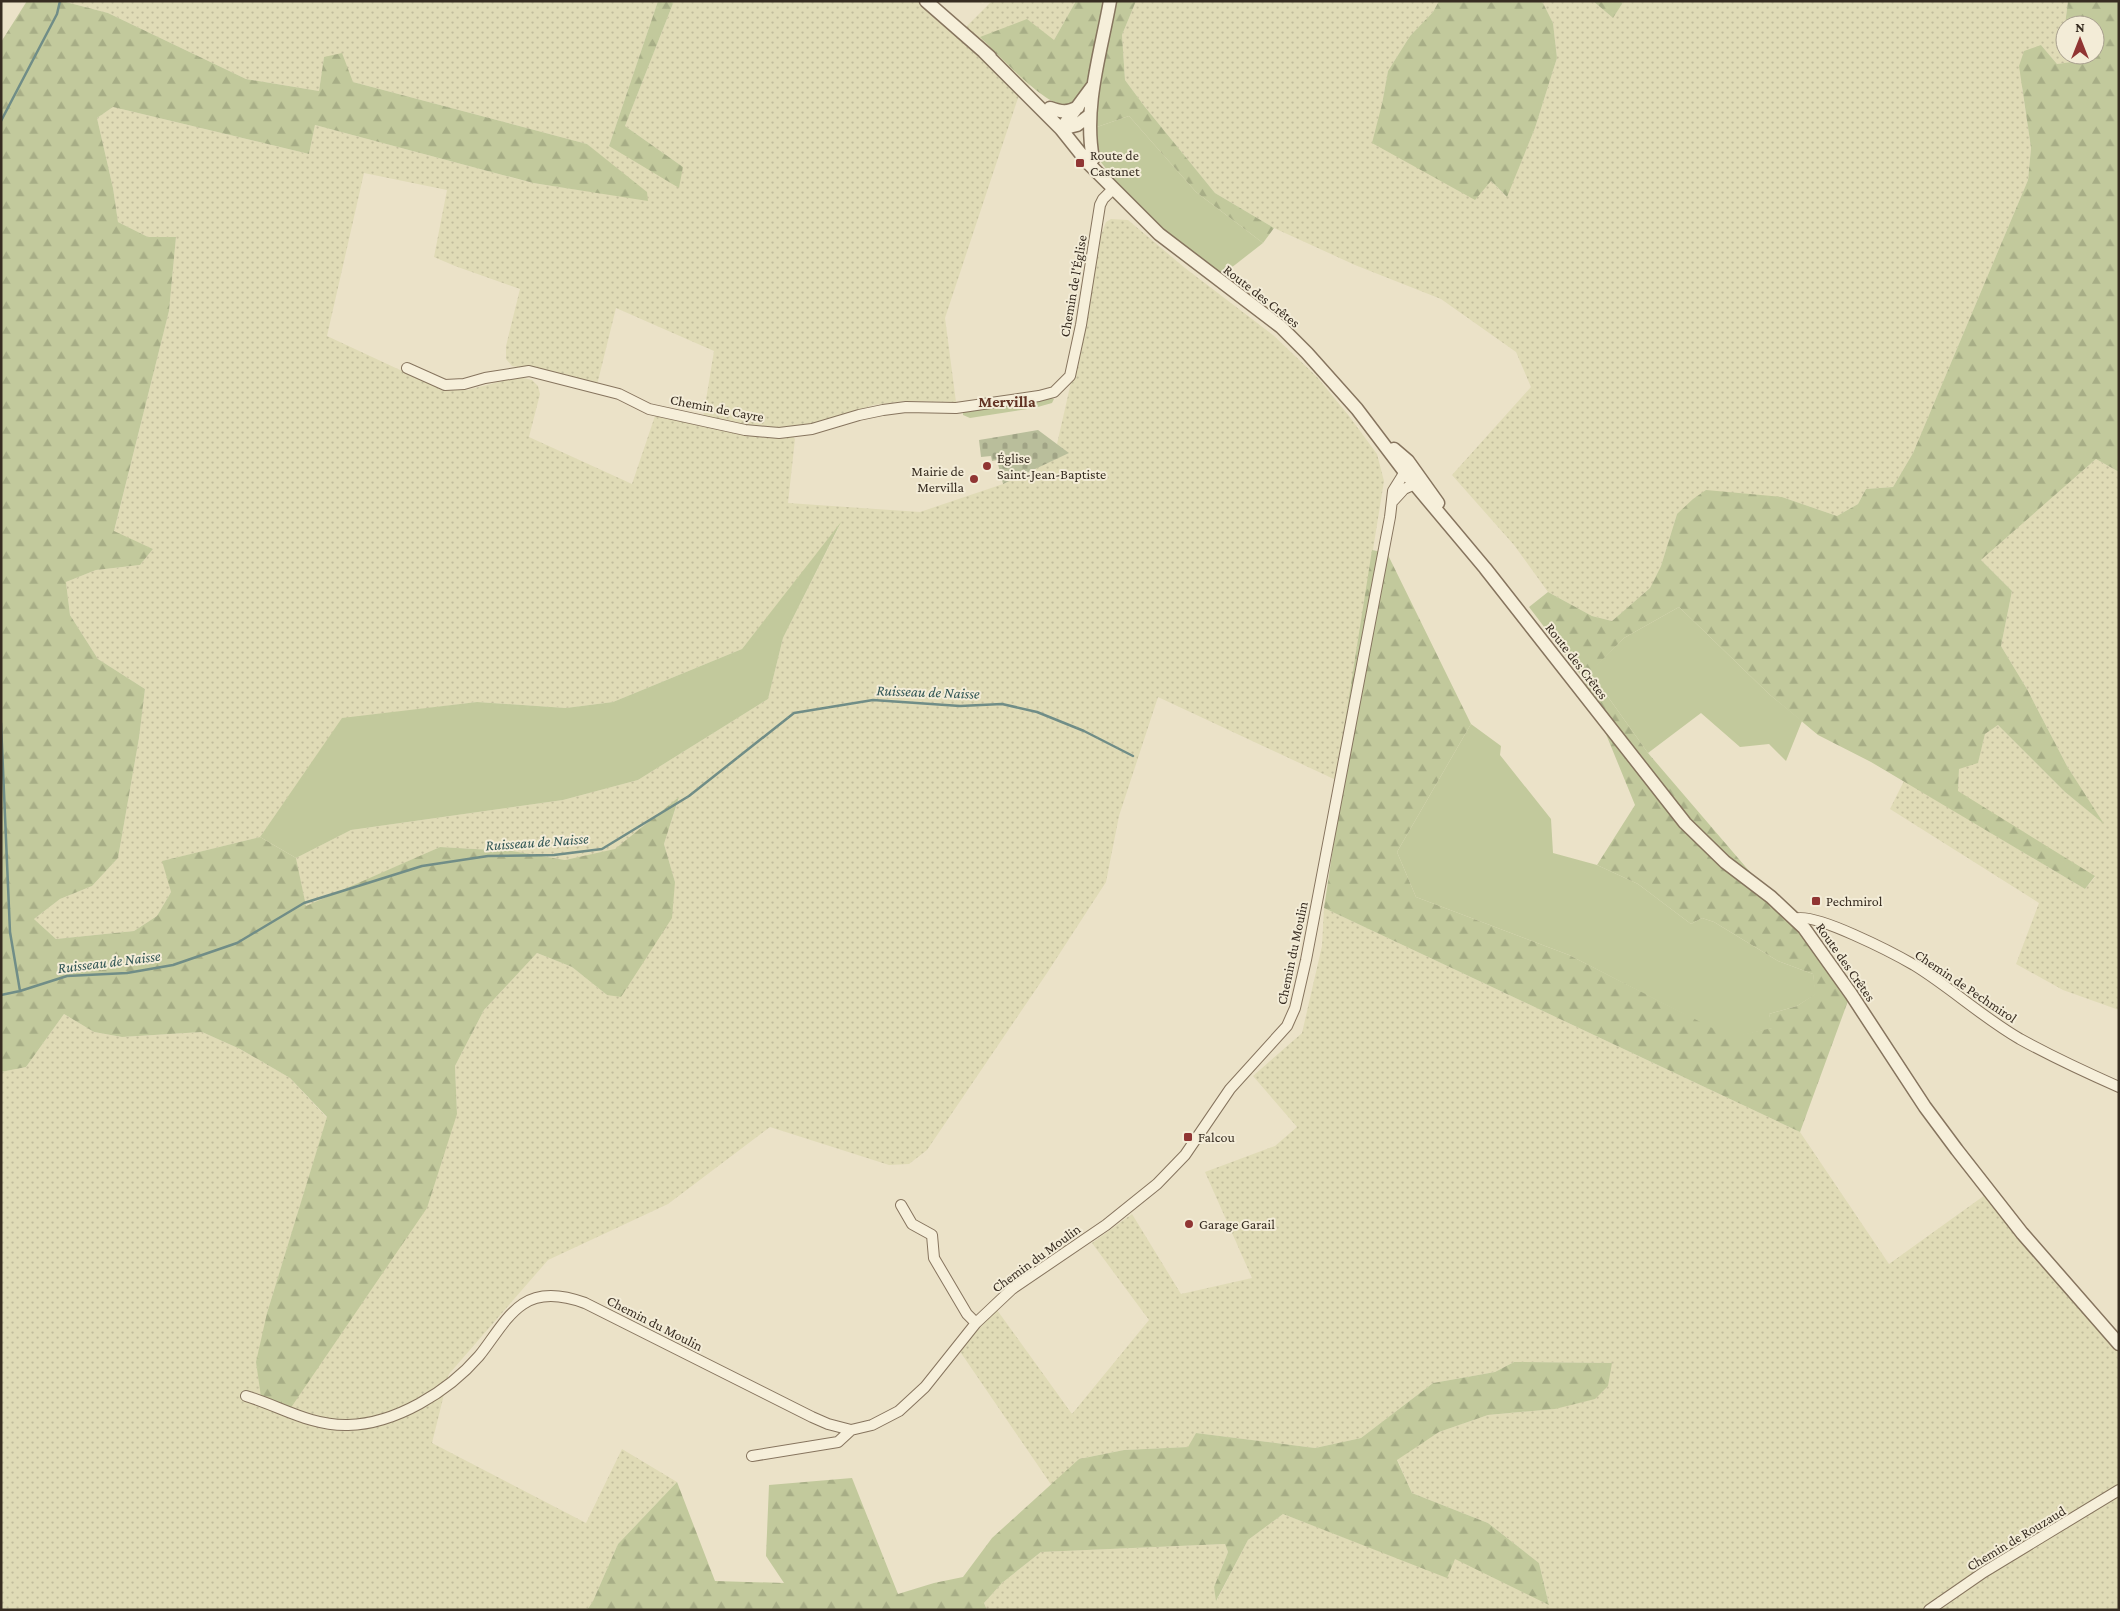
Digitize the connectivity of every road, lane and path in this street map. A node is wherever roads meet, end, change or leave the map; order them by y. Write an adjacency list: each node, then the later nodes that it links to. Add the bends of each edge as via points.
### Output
1 (926, 1): 3 (street, Route des Crêtes)
2 (1110, 1): 4 (street)
3 (984, 52): 6 (street, Route des Crêtes); 8 (street, Route des Crêtes)
4 (1096, 81): 5 (street); 7 (street)
5 (1078, 107): 6 (street, via 1064,112); 8 (street)
6 (1050, 108): 8 (street, Route des Crêtes)
7 (1090, 115): 8 (street, via 1081,122); 9 (street)
8 (1064, 127): 9 (street, Route des Crêtes); 10 (street, Route des Crêtes, via 1089,164)
9 (1093, 159): 10 (street, Route des Crêtes)
10 (1114, 189): 12 (street, Chemin de l'Église, via 1100,205 1072,368 1070,376); 13 (street, Route des Crêtes, via 1159,234 1281,327)
11 (407, 368): 12 (street, Chemin de Cayre, via 445,385 529,371 619,394 649,409 745,430 779,433 812,429 883,410 982,405 1039,396)
12 (1059, 389)
13 (1413, 477): 14 (street, Route des Crêtes, via 1686,823 1725,862); 17 (street, Chemin du Moulin, via 1403,475 1393,492 1308,954 1295,1008 1287,1026 1230,1089 1185,1155 1158,1184 1099,1230 1012,1289)
14 (1795, 919): 15 (street, Chemin de Pechmirol, via 1806,917 1830,924 1901,958 2020,1039); 18 (street, Route des Crêtes, via 1821,951 1957,1150 2006,1213)
15 (2119, 1087)
16 (901, 1205): 17 (street, via 912,1224 932,1235 934,1258 967,1314)
17 (976, 1323): 20 (street, Chemin du Moulin, via 925,1387 899,1411 872,1425)
18 (2119, 1344)
19 (246, 1396): 20 (street, Chemin du Moulin, via 328,1424 381,1421 406,1411 464,1372 524,1303 560,1296 585,1303 812,1417)
20 (850, 1430): 21 (street, via 838,1442)
21 (752, 1456)
22 (2119, 1490): 23 (street, Chemin de Rouzaud, via 1984,1572)
23 (1929, 1610)

